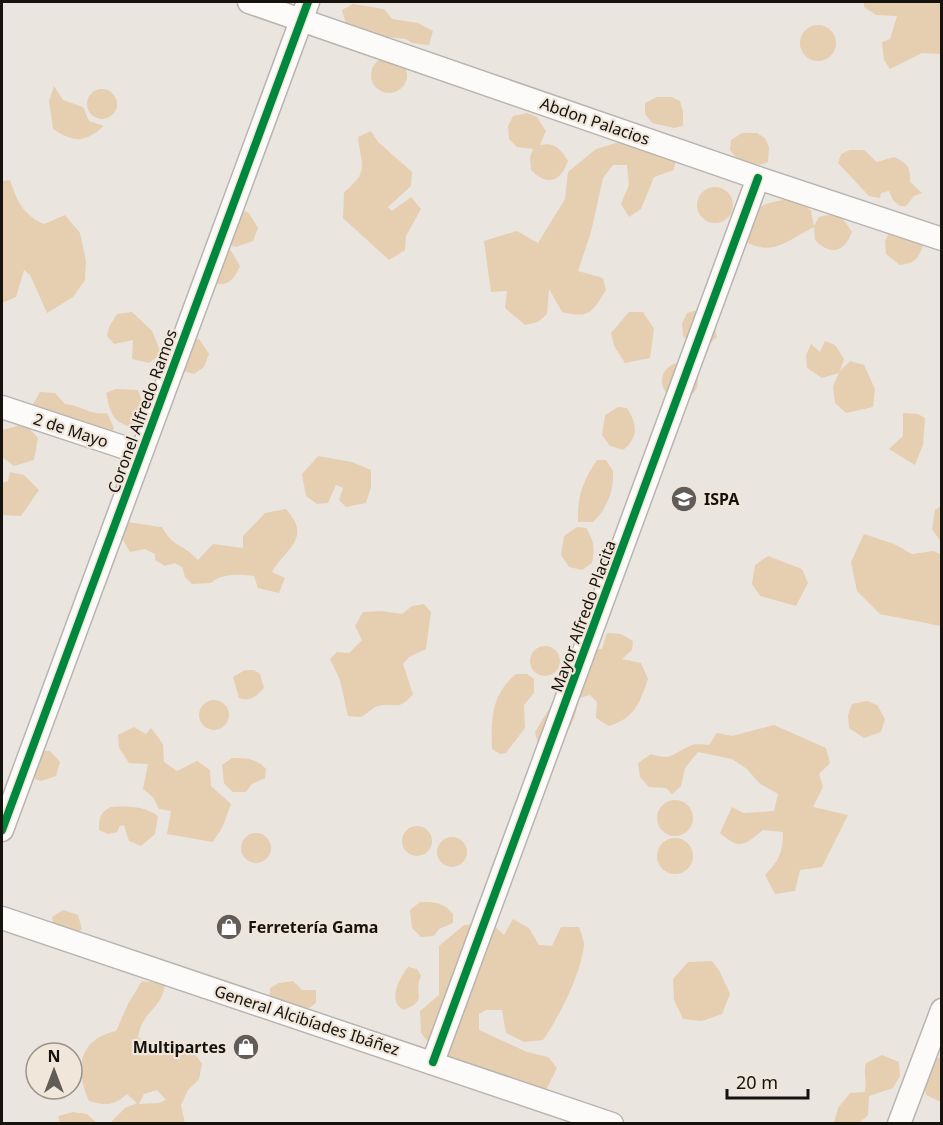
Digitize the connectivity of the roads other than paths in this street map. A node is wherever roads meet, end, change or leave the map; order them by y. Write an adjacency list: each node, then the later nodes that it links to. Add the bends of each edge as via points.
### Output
1 (249, 2): 2 (street, Abdon Palacios)
2 (305, 10): 3 (street, Abdon Palacios); 6 (street, Coronel Alfredo Ramos)
3 (758, 178): 4 (street, Abdon Palacios); 10 (street, Mayor Alfredo Placita)
4 (942, 239)
5 (2, 407): 6 (street, 2 de Mayo)
6 (141, 453): 7 (street, Coronel Alfredo Ramos)
7 (2, 830)
8 (2, 918): 10 (street, General Alcibíades Ibáñez)
9 (942, 1010): 12 (street)
10 (433, 1062): 11 (street, General Alcibíades Ibáñez)
11 (612, 1124)
12 (899, 1124)

